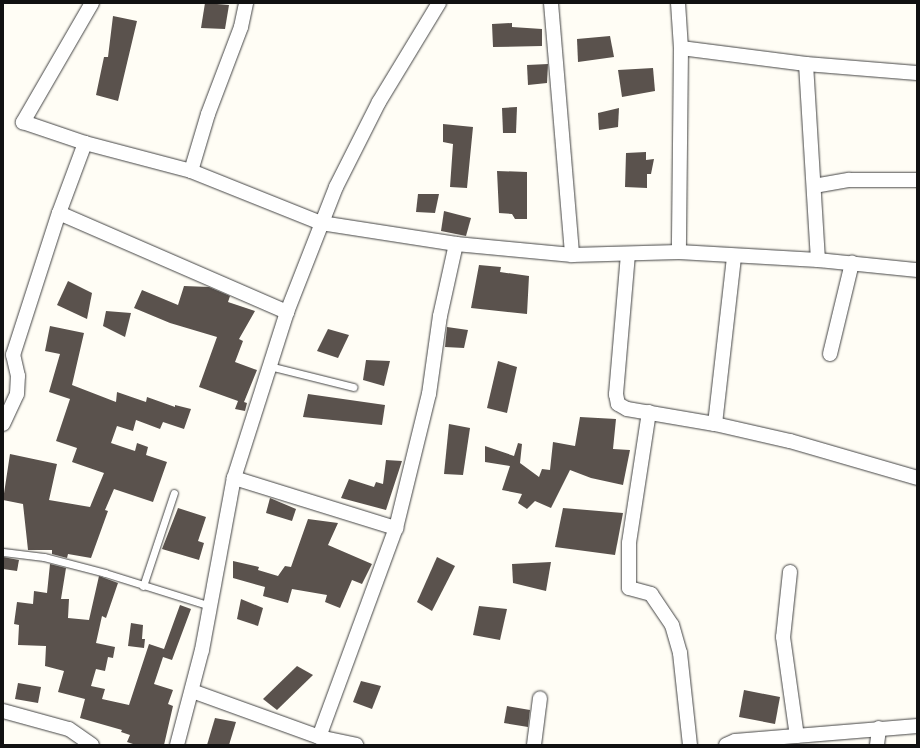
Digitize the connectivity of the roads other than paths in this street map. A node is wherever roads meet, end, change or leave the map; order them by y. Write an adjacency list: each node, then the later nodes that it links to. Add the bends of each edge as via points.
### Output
1 (92, 3): 9 (street, via 23,122)
2 (246, 3): 10 (street)
3 (439, 3): 14 (street, via 379,102)
4 (552, 3): 18 (street)
5 (678, 3): 6 (street)
6 (681, 48): 7 (street); 16 (street)
7 (806, 64): 8 (street); 12 (street)
8 (917, 73)
9 (85, 143): 10 (street); 13 (street)
10 (191, 171): 14 (street)
11 (917, 180): 12 (street, via 849,180)
12 (814, 186): 20 (street)
13 (59, 213): 23 (street); 28 (street, via 13,355 18,376 17,394)
14 (321, 223): 15 (street); 23 (street)
15 (456, 244): 18 (street); 33 (street, via 440,316 429,394)
16 (679, 252): 17 (street); 19 (street)
17 (628, 254): 18 (street); 27 (street, via 616,394 618,404 627,409)
18 (572, 255)
19 (734, 256): 20 (street); 29 (street)
20 (818, 260): 21 (street)
21 (852, 263): 22 (street); 24 (street)
22 (917, 270)
23 (287, 312): 25 (street)
24 (830, 354)
25 (269, 366): 26 (lane); 30 (street)
26 (353, 387)
27 (649, 412): 29 (street); 49 (street, via 629,543 629,588 651,594 672,625 680,653)
28 (3, 424)
29 (716, 424): 31 (street, via 790,441)
30 (234, 478): 33 (street); 37 (street)
31 (917, 478)
32 (174, 493): 36 (lane)
33 (396, 528): 44 (street)
34 (3, 552): 36 (lane, via 44,557)
35 (790, 572): 43 (street, via 783,638)
36 (143, 586): 37 (lane)
37 (210, 606): 38 (street)
38 (192, 691): 44 (street); 46 (street)
39 (540, 698): 48 (street)
40 (3, 711): 45 (street, via 69,729)
41 (917, 726): 42 (street)
42 (879, 728): 43 (street); 51 (street)
43 (797, 736): 50 (street, via 735,741)
44 (319, 737): 47 (street)
45 (92, 745)
46 (177, 745)
47 (356, 745)
48 (534, 745)
49 (690, 745)
50 (726, 745)
51 (877, 745)

